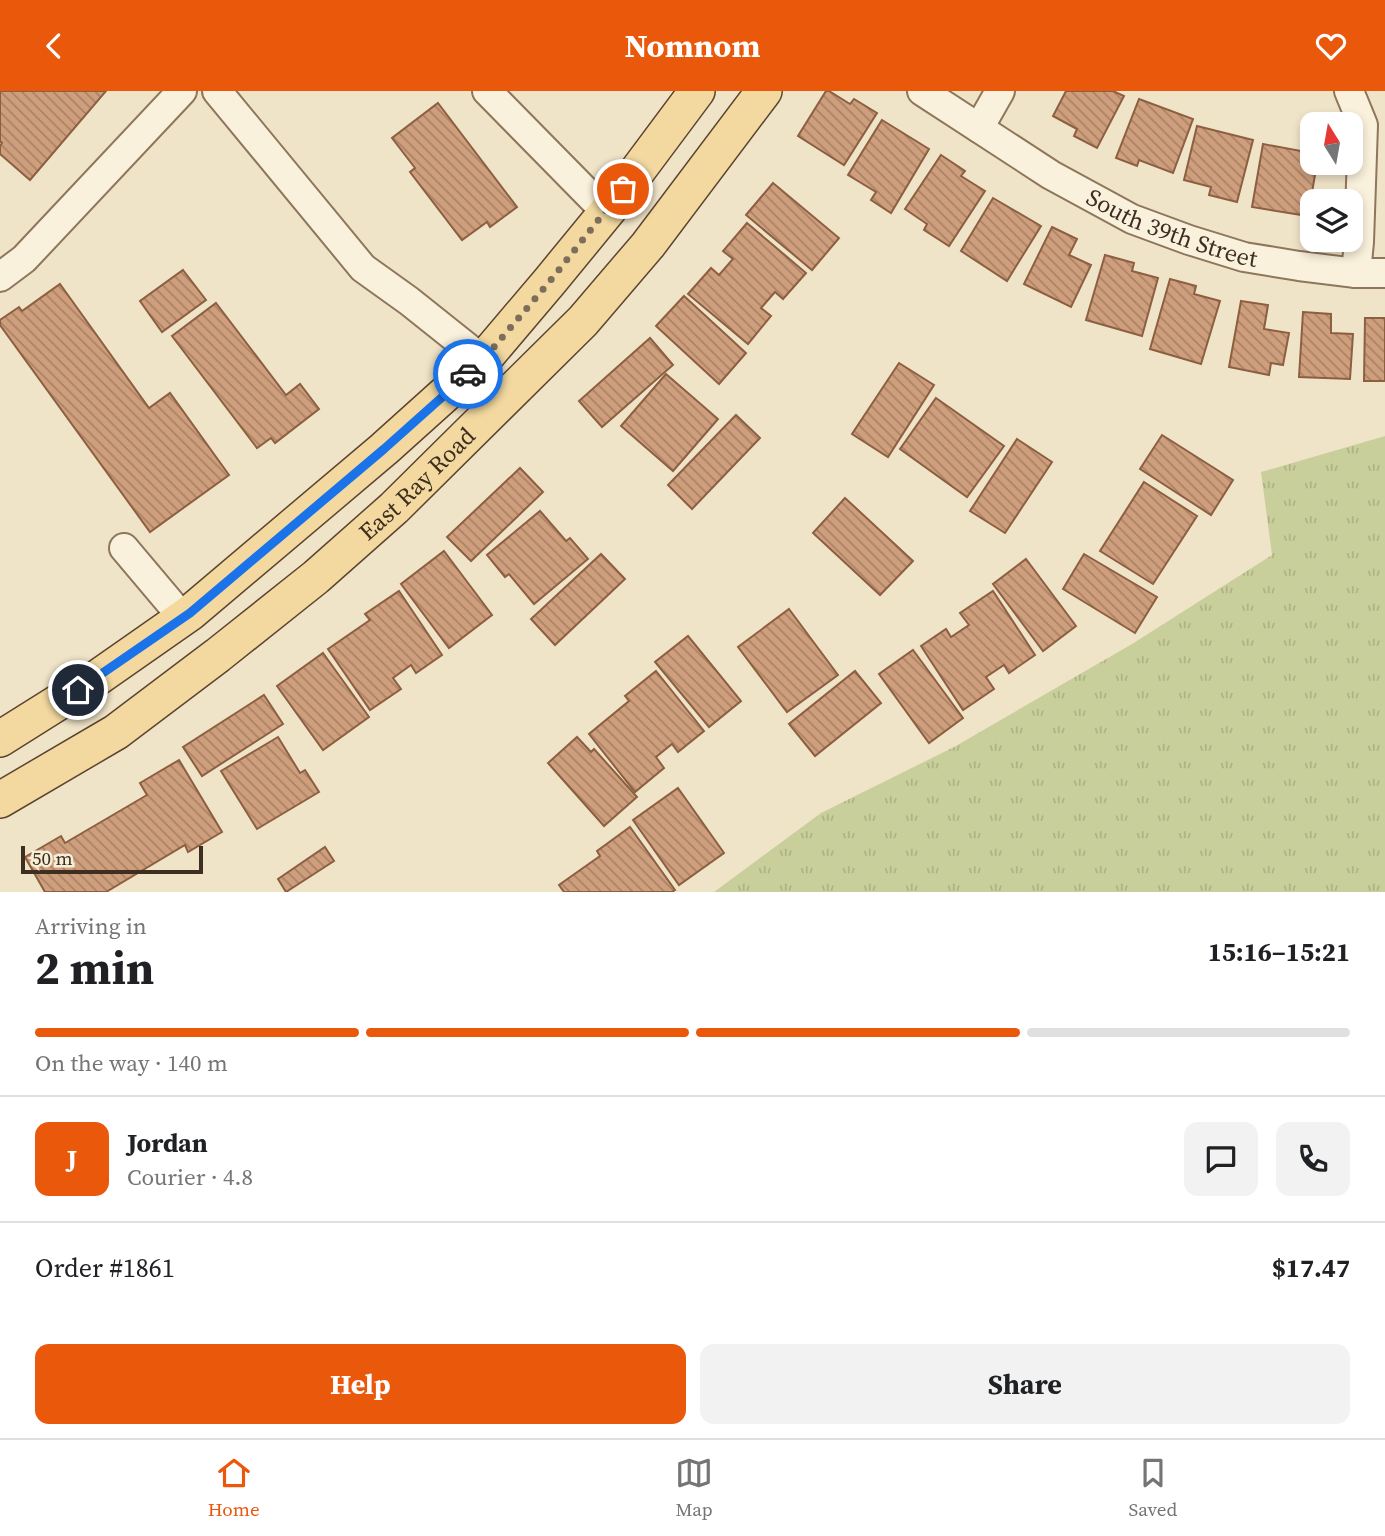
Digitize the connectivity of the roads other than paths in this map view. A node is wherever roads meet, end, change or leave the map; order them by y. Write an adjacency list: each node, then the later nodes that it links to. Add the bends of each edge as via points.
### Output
1 (182, 91): 13 (street, via 24,259)
2 (216, 91): 14 (street, via 363,268)
3 (487, 91): 10 (street)
4 (697, 91): 10 (main road, East Ray Road)
5 (764, 91): 18 (main road, East Ray Road, via 648,245 583,321 394,507 305,586 116,732)
6 (922, 91): 9 (street, South 39th Street)
7 (1000, 91): 9 (street)
8 (1349, 91): 11 (street, via 1363,125)
9 (979, 128): 11 (street, South 39th Street, via 1051,175 1132,219 1244,257)
10 (606, 212): 14 (main road, East Ray Road)
11 (1356, 273): 12 (street, South 39th Street)
12 (1385, 273)
13 (0, 277)
14 (483, 360): 16 (main road, East Ray Road)
15 (124, 548): 16 (street)
16 (183, 618): 17 (main road, East Ray Road)
17 (0, 739)
18 (0, 800)

